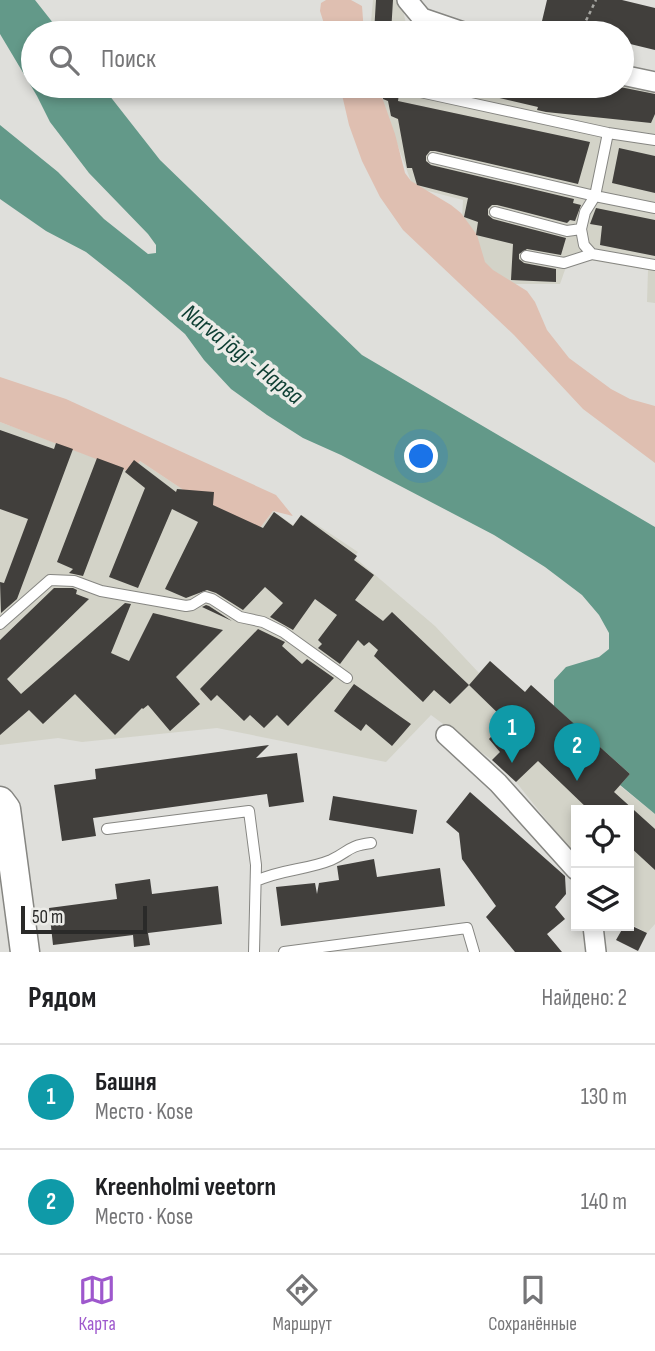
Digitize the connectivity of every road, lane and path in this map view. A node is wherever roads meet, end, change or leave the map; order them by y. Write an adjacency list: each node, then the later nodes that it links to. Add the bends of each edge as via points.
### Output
1 (407, 0): 3 (street, via 422,18)
2 (596, 0): 4 (path)
3 (431, 21)
4 (586, 21)
5 (634, 78): 6 (street)
6 (655, 82)
7 (448, 98): 8 (lane)
8 (608, 133): 9 (lane); 11 (lane)
9 (655, 139)
10 (433, 158): 11 (lane)
11 (595, 196): 12 (lane); 14 (lane)
12 (655, 208)
13 (495, 212): 14 (lane, via 567,230)
14 (582, 229): 15 (lane, via 584,245)
15 (592, 254): 16 (lane, via 564,263); 17 (lane)
16 (526, 256)
17 (655, 265)
18 (0, 624): 19 (lane, via 50,580 186,606 205,597 240,617 283,632)
19 (347, 678)
20 (446, 735): 24 (street, via 498,783)
21 (0, 801): 27 (street, via 6,809)
22 (107, 830): 25 (lane, via 249,811)
23 (371, 843): 25 (lane)
24 (574, 868)
25 (256, 881): 28 (lane)
26 (594, 931): 31 (street)
27 (24, 952)
28 (254, 952)
29 (284, 952): 30 (lane, via 467,928)
30 (474, 952)
31 (596, 952)

